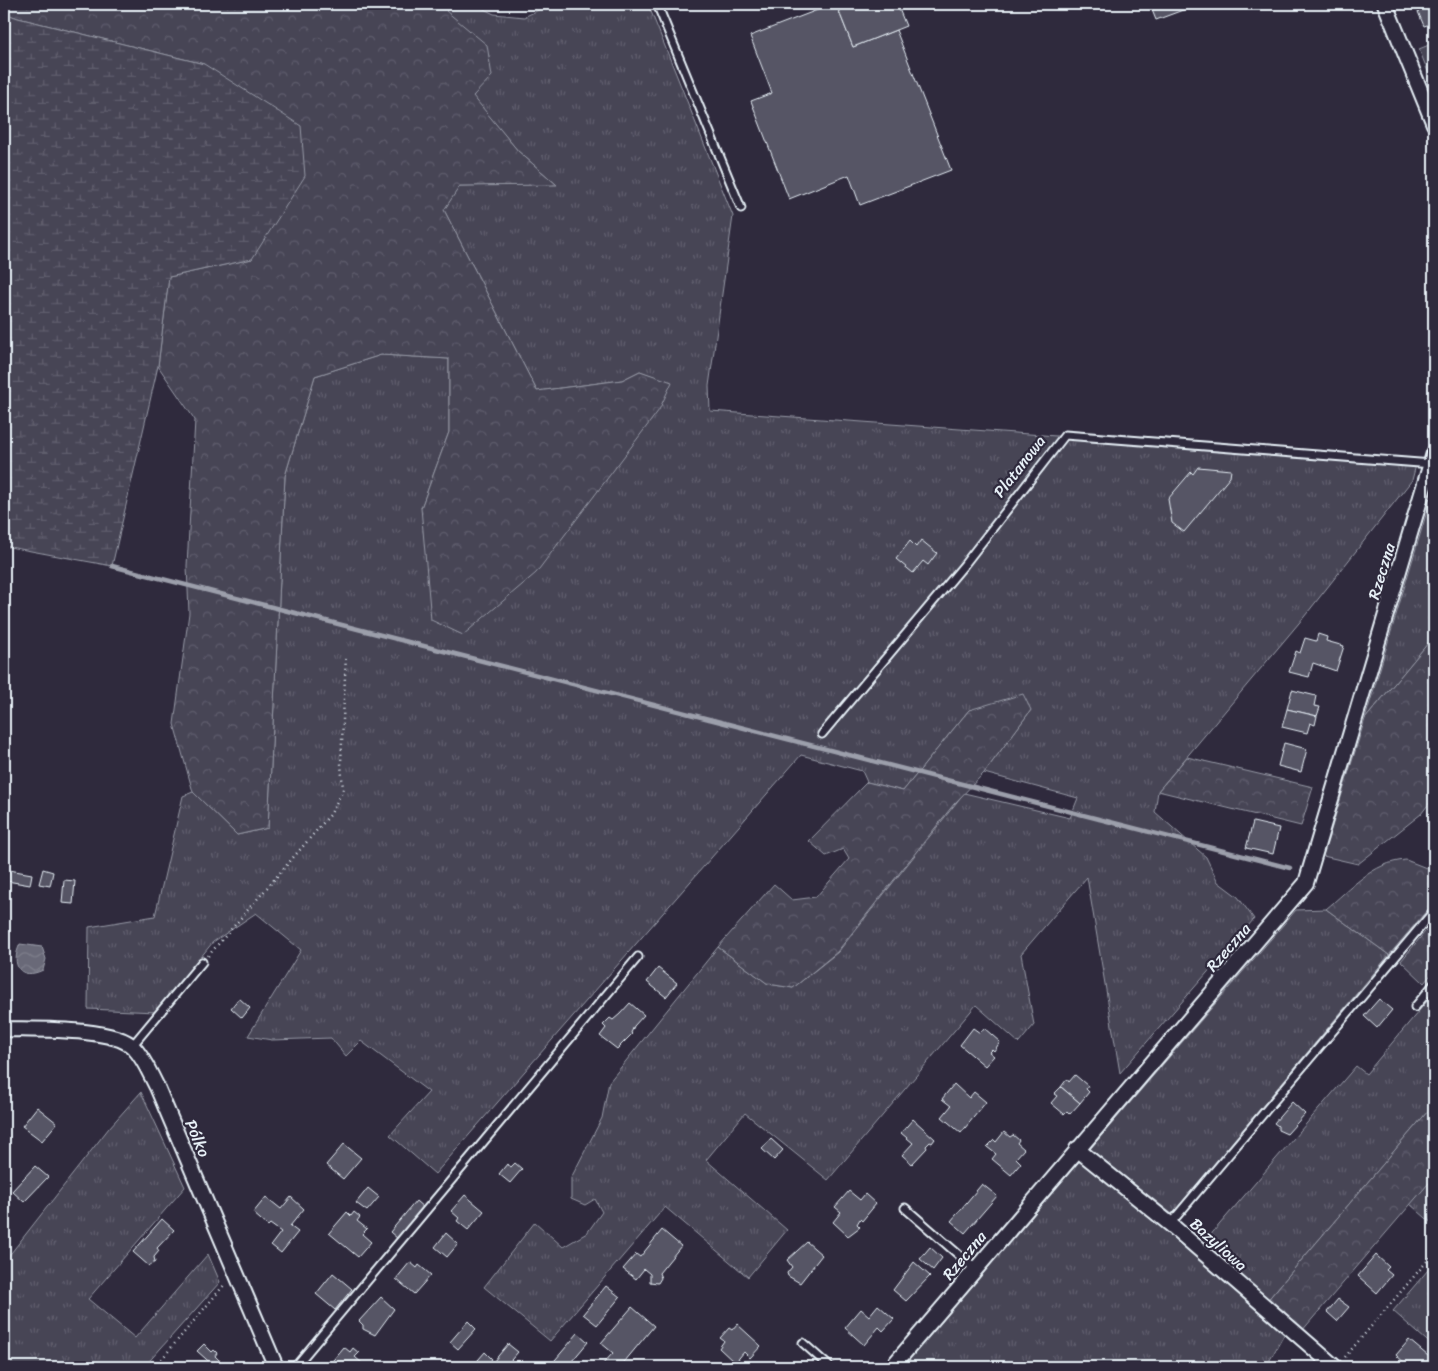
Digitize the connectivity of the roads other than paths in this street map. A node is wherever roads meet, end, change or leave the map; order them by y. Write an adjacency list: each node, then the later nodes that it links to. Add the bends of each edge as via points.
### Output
1 (657, 4): 4 (lane)
2 (1385, 4): 3 (street)
3 (1434, 124)
4 (741, 208)
5 (1433, 460): 6 (lane, Platanowa, via 1065,435 964,566); 14 (street, Rzeczna, via 1306,883)
6 (822, 734)
7 (1434, 911): 16 (lane)
8 (638, 956): 21 (lane)
9 (202, 962): 13 (lane)
10 (1434, 984): 11 (lane)
11 (1415, 1007)
12 (4, 1029): 13 (street, via 102,1034)
13 (132, 1046): 20 (street, Pólko, via 157,1087)
14 (1077, 1149): 16 (street, Bazyliowa); 17 (street, Rzeczna)
15 (905, 1208): 17 (lane)
16 (1170, 1224): 19 (street, Bazyliowa)
17 (975, 1269): 23 (street, Rzeczna)
18 (803, 1343): 22 (lane)
19 (1339, 1364)
20 (276, 1367)
21 (295, 1367)
22 (830, 1367)
23 (892, 1367)

